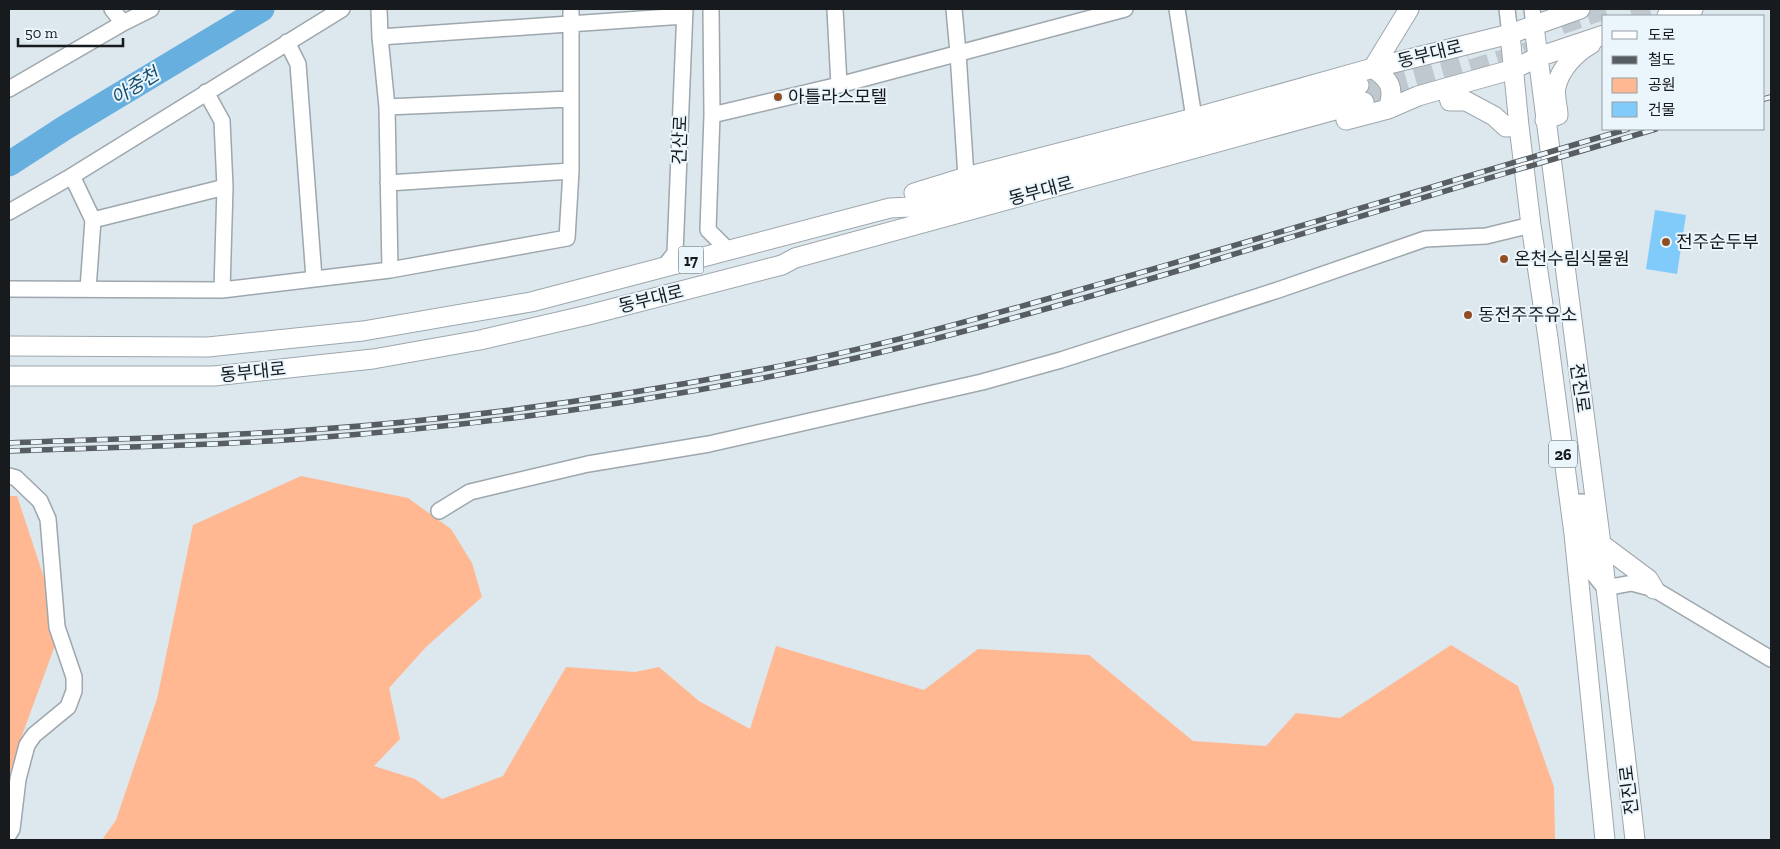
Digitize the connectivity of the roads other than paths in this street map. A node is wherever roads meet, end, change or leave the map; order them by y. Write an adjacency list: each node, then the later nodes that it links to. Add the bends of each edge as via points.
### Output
1 (112, 9): 19 (street)
2 (151, 9): 19 (street)
3 (342, 9): 23 (street)
4 (379, 9): 21 (street)
5 (711, 9): 35 (street, 건산로)
6 (835, 9): 28 (street)
7 (954, 9): 24 (street)
8 (1125, 9): 14 (street)
9 (1177, 9): 36 (street)
10 (1409, 9): 26 (main road)
11 (1506, 9): 20 (street)
12 (1580, 9): 18 (main road, 동부대로)
13 (1692, 9): 16 (main road)
14 (1102, 11): 24 (street)
15 (684, 12): 17 (street); 50 (street, 건산로, via 675,253)
16 (1671, 15)
17 (571, 16): 21 (street); 32 (street)
18 (1533, 17): 20 (main road, 동부대로); 25 (main road, 전진로)
19 (123, 23): 30 (street)
20 (1510, 34): 26 (main road, 동부대로); 27 (main road, 전진로 / 26)
21 (380, 37): 33 (street)
22 (1596, 37): 25 (main road); 37 (main road, via 1566,66 1556,88 1558,115)
23 (287, 42): 31 (street); 52 (street, via 298,64)
24 (958, 53): 28 (street); 41 (street)
25 (1538, 57): 27 (main road); 37 (main road, 전진로)
26 (1373, 68): 34 (main road, via 1384,75 1390,85); 36 (main road, 동부대로)
27 (1514, 69): 29 (main road); 38 (main road, 전진로 / 26)
28 (840, 85): 35 (street)
29 (1446, 88): 34 (main road); 38 (main road, via 1450,101 1466,101 1494,116 1506,127)
30 (9, 90)
31 (206, 92): 40 (street); 43 (street, via 222,121)
32 (570, 99): 33 (street); 39 (street)
33 (388, 107): 42 (street)
34 (1388, 109): 49 (main road, via 799,267)
35 (712, 115): 48 (street, 건산로, via 708,230)
36 (1194, 118): 41 (main road, 동부대로)
37 (1545, 120): 61 (main road, 전진로 / 26)
38 (1519, 126): 47 (main road, 전진로 / 26)
39 (571, 171): 42 (street); 51 (street, via 566,238)
40 (72, 176): 45 (street); 46 (street)
41 (966, 177): 44 (main road, 동부대로, via 906,195)
42 (388, 183): 51 (street)
43 (224, 187): 46 (street); 55 (street)
44 (890, 208): 48 (main road, 동부대로 / 17); 49 (main road, 동부대로 / 17, via 910,207 1361,94 795,258)
45 (9, 212)
46 (93, 220): 54 (street)
47 (1531, 225): 59 (main road, 전진로 / 26); 60 (street, via 1486,236 1425,239 1278,290 982,382 709,444 588,464 499,484 470,492)
48 (728, 250): 50 (main road, 동부대로 / 17)
49 (782, 265): 57 (main road, 동부대로 / 17, via 588,316 373,359 214,376)
50 (664, 267): 56 (main road, 동부대로 / 17, via 531,302 363,331 208,347)
51 (390, 270): 52 (street)
52 (314, 278): 55 (street)
53 (9, 289): 54 (street)
54 (88, 289): 55 (street)
55 (222, 290)
56 (9, 346)
57 (9, 376)
58 (9, 476): 65 (street, via 16,478 40,501 48,518 57,627 74,677 74,691 68,707 34,735 28,745 18,779)
59 (1570, 503): 62 (street, via 1583,502 1592,572); 66 (main road, 전진로 / 26)
60 (439, 510)
61 (1601, 544): 62 (main road, 전진로 / 26); 63 (main road, via 1648,579)
62 (1605, 588): 63 (street, via 1632,583); 67 (main road, 전진로 / 26)
63 (1654, 589): 64 (street)
64 (1771, 659)
65 (9, 834)
66 (1604, 840)
67 (1635, 840)

